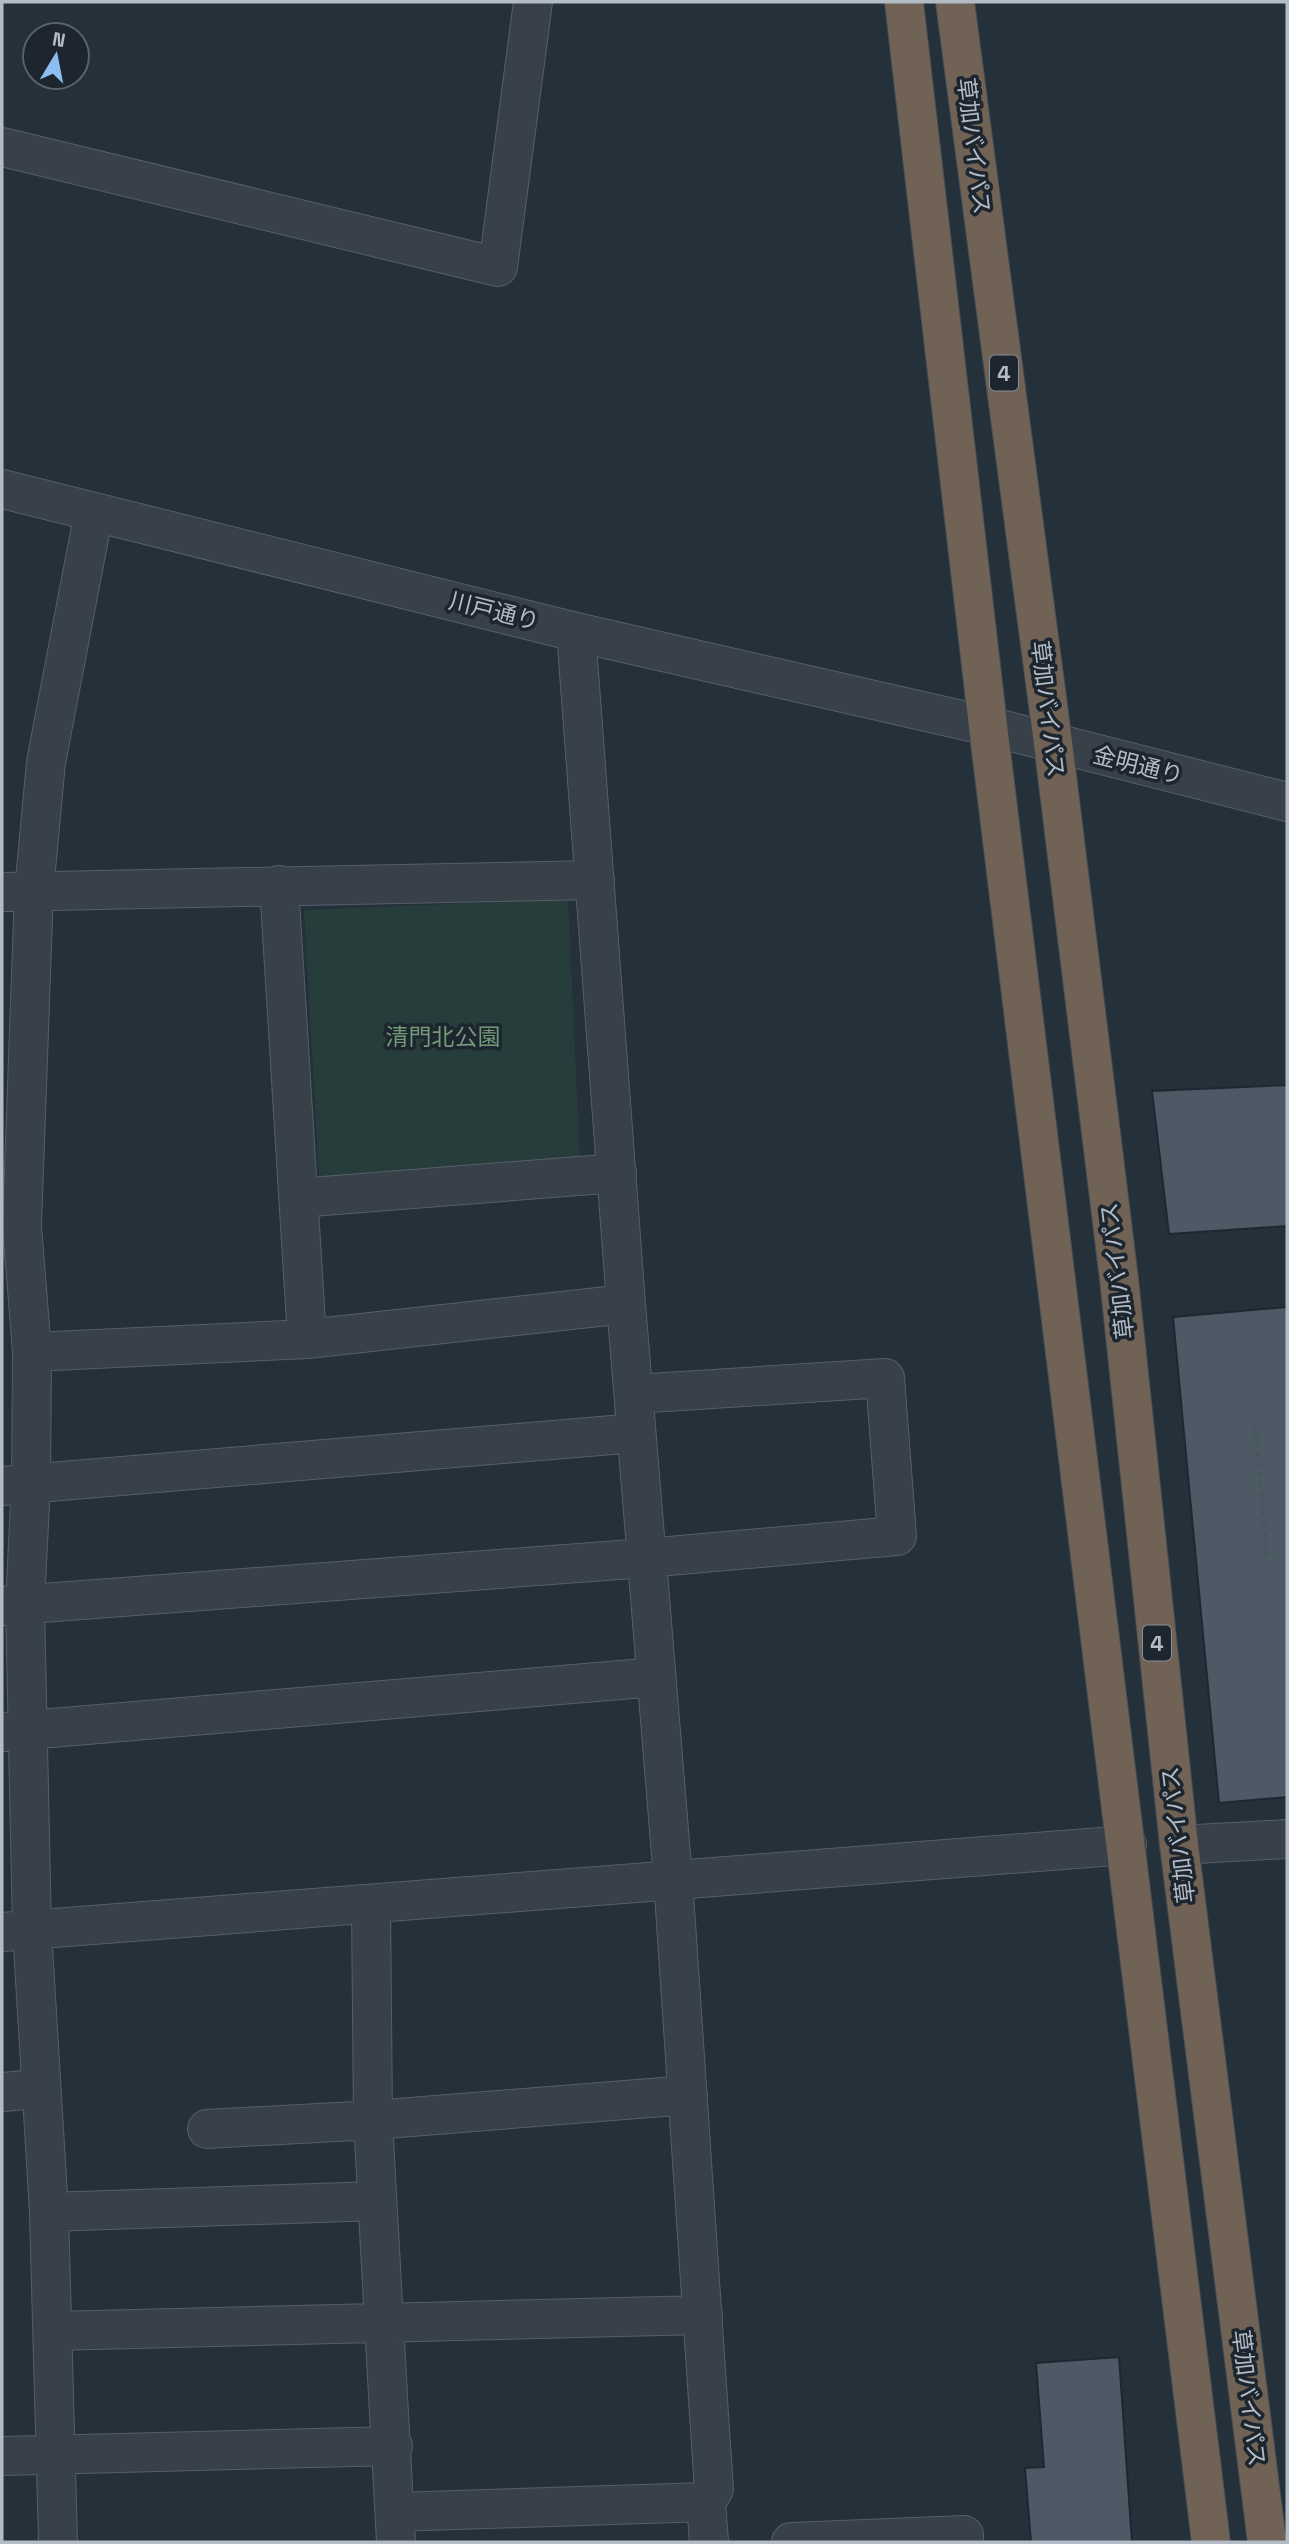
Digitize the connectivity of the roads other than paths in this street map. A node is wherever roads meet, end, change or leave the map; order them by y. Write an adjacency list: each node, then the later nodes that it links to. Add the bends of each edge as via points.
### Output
1 (533, 2): 4 (street, via 498,267)
2 (955, 2): 9 (highway, 草加バイパス / 4)
3 (900, 3): 8 (highway)
4 (2, 147)
5 (2, 489): 6 (street, 川戸通り)
6 (94, 512): 7 (street, 川戸通り); 13 (street)
7 (576, 632): 8 (street, 川戸通り); 11 (street)
8 (988, 726): 9 (street, 金明通り); 27 (highway)
9 (1053, 743): 10 (street, 金明通り); 28 (highway, 草加バイパス / 4, via 1119,1279)
10 (1287, 802)
11 (595, 880): 12 (street); 14 (street)
12 (279, 886): 13 (street); 15 (street)
13 (18, 891): 18 (street, via 22,1226)
14 (617, 1173): 15 (street); 16 (street)
15 (298, 1198): 17 (street)
16 (626, 1304): 17 (street); 19 (street)
17 (307, 1339): 18 (street)
18 (32, 1352): 21 (street)
19 (634, 1394): 20 (street); 22 (street, via 885,1378 897,1536)
20 (636, 1433): 21 (street); 22 (street)
21 (16, 1484): 23 (street)
22 (646, 1558): 23 (street); 24 (street)
23 (14, 1605): 25 (street)
24 (656, 1677): 25 (street); 29 (street)
25 (15, 1731): 31 (street)
26 (1287, 1839): 28 (street)
27 (1127, 1845): 29 (street); 51 (highway)
28 (1178, 1845): 52 (highway, 草加バイパス / 4)
29 (673, 1879): 30 (street); 34 (street)
30 (371, 1905): 31 (street); 35 (street)
31 (17, 1931): 32 (street)
32 (40, 2089): 33 (street); 38 (street)
33 (2, 2092)
34 (688, 2095): 35 (street); 39 (street)
35 (373, 2120): 36 (street); 37 (street)
36 (207, 2129)
37 (377, 2201): 38 (street); 40 (street)
38 (49, 2212): 41 (street)
39 (703, 2315): 40 (street); 45 (street, via 714,2489)
40 (385, 2324): 41 (street); 42 (street)
41 (54, 2331): 43 (street)
42 (393, 2446): 43 (street); 46 (street)
43 (57, 2454): 44 (street); 47 (street)
44 (2, 2456)
45 (706, 2502): 46 (street); 48 (street)
46 (396, 2527)
47 (58, 2542)
48 (709, 2542)
49 (791, 2542): 50 (street, via 964,2535)
50 (964, 2542)
51 (1211, 2542)
52 (1268, 2542)

